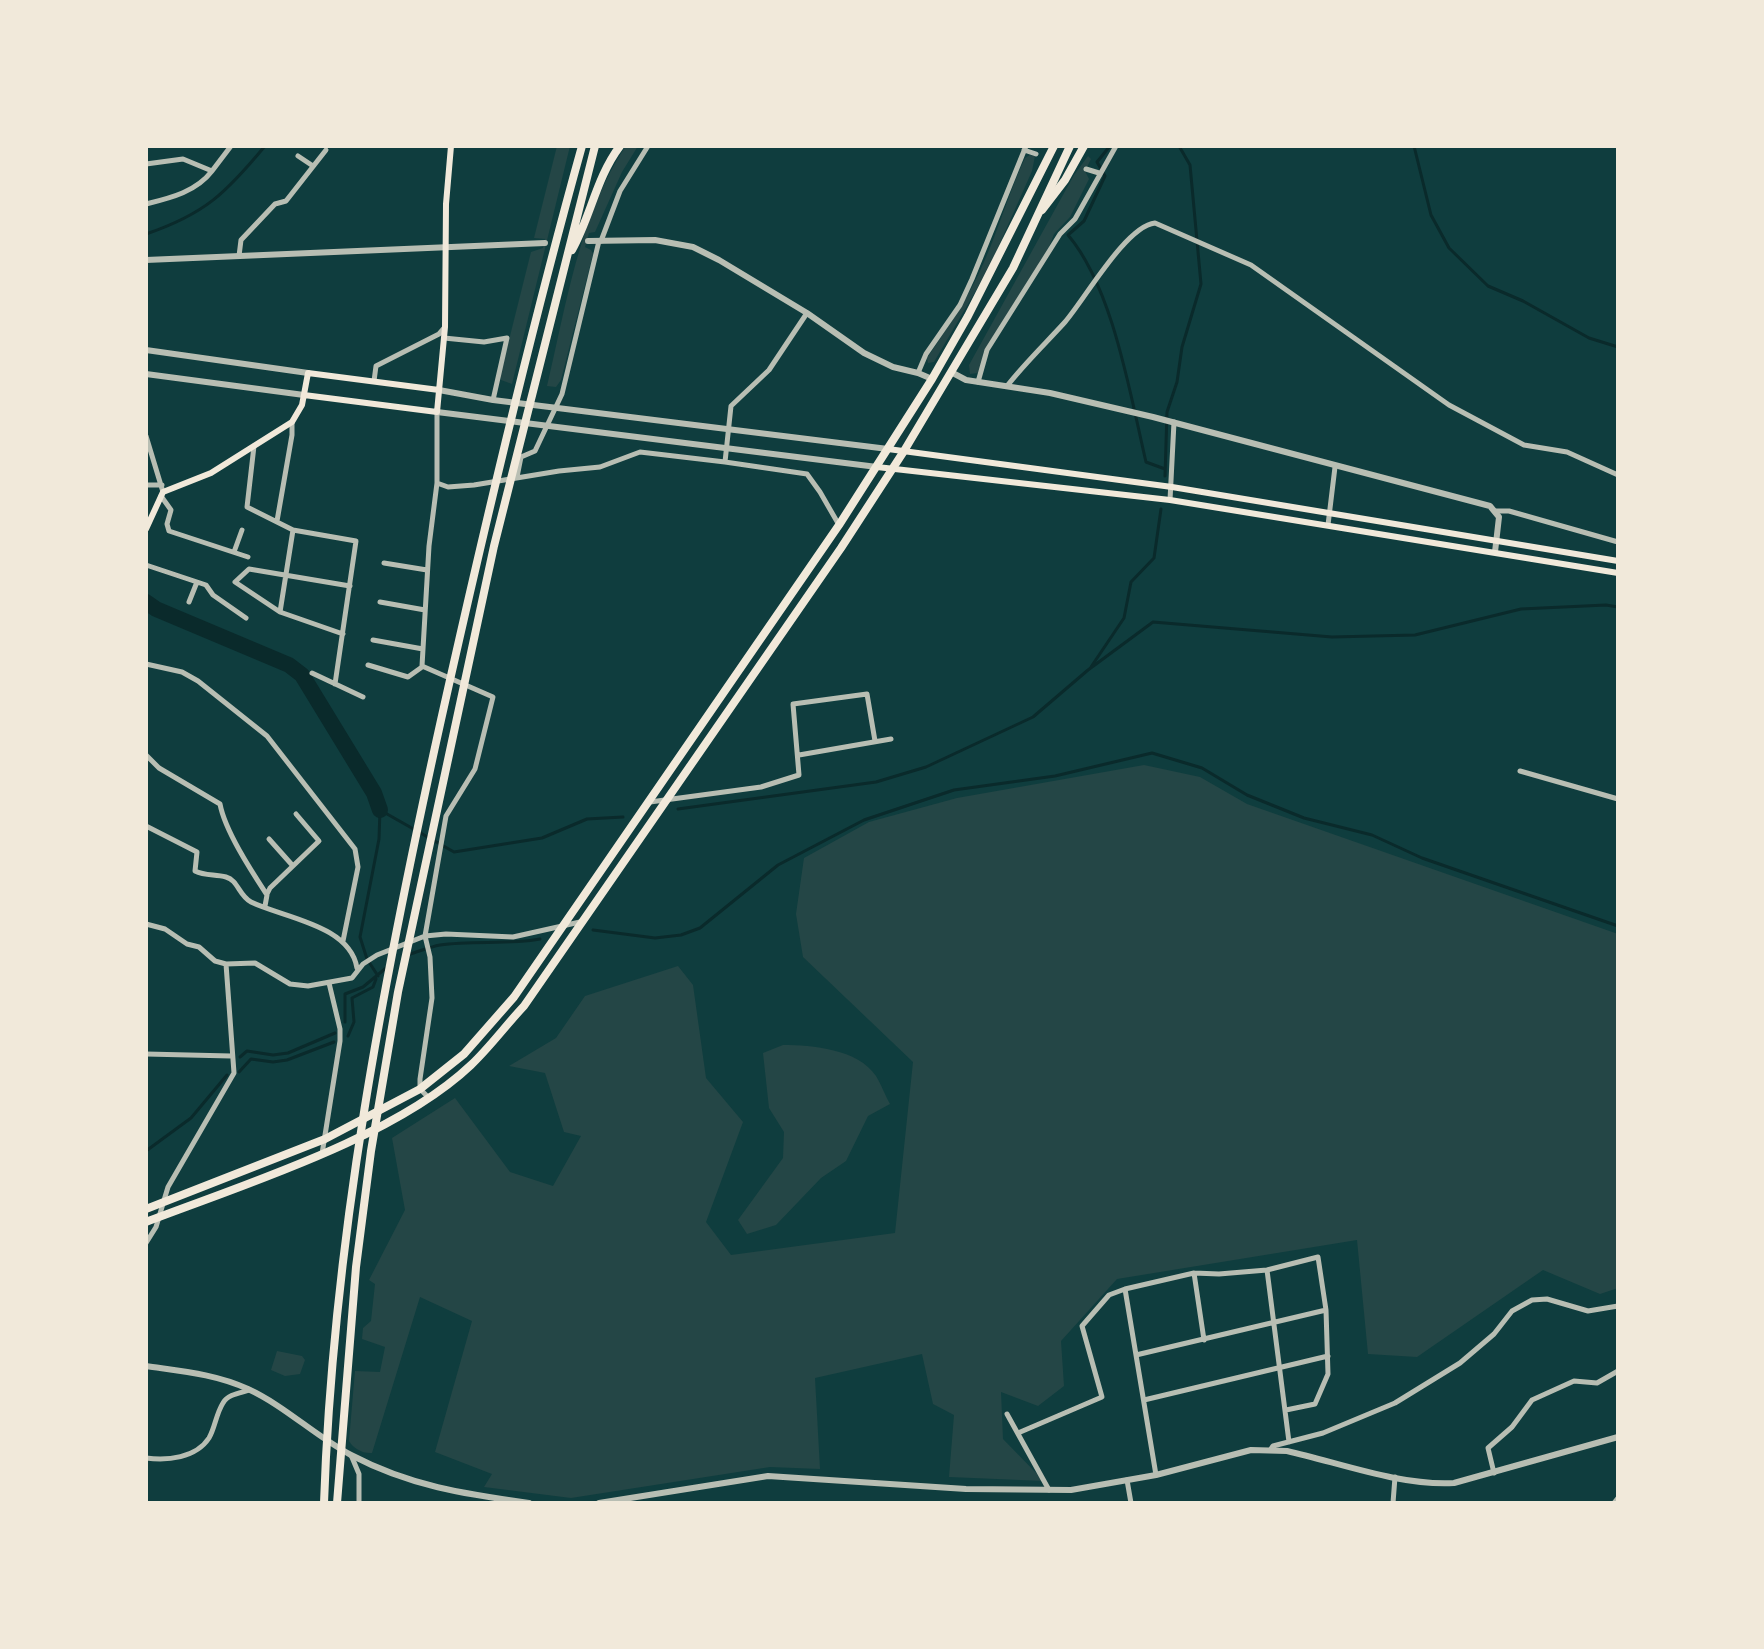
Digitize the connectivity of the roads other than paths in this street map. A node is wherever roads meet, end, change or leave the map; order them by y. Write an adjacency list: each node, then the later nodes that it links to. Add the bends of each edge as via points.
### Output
1 (231, 146): 18 (street)
2 (451, 146): 25 (main road)
3 (580, 146): 162 (highway, via 473,576 384,995 357,1157)
4 (595, 146): 28 (highway)
5 (620, 146): 28 (highway, via 600,179)
6 (648, 146): 23 (street, via 620,191)
7 (1054, 146): 37 (highway)
8 (1070, 146): 21 (highway)
9 (1084, 146): 21 (highway)
10 (1116, 146): 19 (street)
11 (1025, 148): 13 (street); 35 (street, via 960,305)
12 (326, 150): 16 (street)
13 (1036, 154)
14 (298, 156): 16 (street)
15 (146, 164): 18 (street, via 183,159)
16 (313, 166): 26 (street, via 286,201 275,204 241,240)
17 (1086, 169): 19 (street)
18 (212, 171): 20 (street, via 177,196)
19 (1099, 173): 39 (street, via 1075,219 1060,234 987,350)
20 (146, 204)
21 (1042, 210): 33 (highway)
22 (588, 241): 23 (street)
23 (600, 241): 29 (street, via 684,244); 44 (street)
24 (545, 243): 25 (street)
25 (447, 245): 26 (street); 30 (main road)
26 (239, 256): 27 (street)
27 (146, 260)
28 (567, 260): 163 (highway, via 494,546 398,992 356,1267)
29 (807, 313): 35 (street, via 864,353); 49 (street, via 769,370 731,406)
30 (445, 327): 31 (main road); 38 (street, via 376,366)
31 (444, 338): 41 (main road); 43 (street, via 507,338)
32 (146, 350): 34 (street)
33 (951, 372): 39 (street); 54 (highway)
34 (308, 373): 38 (main road); 42 (main road)
35 (918, 373): 37 (street)
36 (146, 374): 42 (street)
37 (932, 379): 53 (highway)
38 (374, 381): 41 (main road)
39 (978, 382): 40 (street)
40 (1006, 386): 47 (street); 59 (street, via 1134,234 1155,223 1251,265 1449,405 1524,445 1567,452)
41 (439, 390): 43 (street); 45 (main road)
42 (304, 395): 45 (main road); 46 (main road)
43 (493, 400): 44 (street)
44 (557, 408): 48 (street); 49 (street)
45 (437, 412): 48 (street); 61 (street)
46 (292, 422): 51 (main road); 68 (street)
47 (1174, 422): 57 (street); 63 (street)
48 (547, 426): 52 (street); 60 (street, via 535,451 521,457)
49 (728, 429): 52 (street); 53 (street)
50 (146, 436): 64 (street)
51 (254, 446): 64 (main road, via 211,473); 68 (street, via 247,507)
52 (726, 447): 55 (street); 56 (street)
53 (888, 449): 54 (main road); 56 (highway)
54 (904, 451): 58 (highway); 63 (main road)
55 (725, 462): 60 (street, via 640,452 600,467); 69 (street, via 807,474)
56 (877, 467): 58 (main road); 69 (highway)
57 (1335, 467): 66 (street); 67 (street)
58 (893, 468): 65 (main road); 107 (highway)
59 (1618, 475)
60 (517, 477): 61 (street, via 464,486)
61 (437, 483): 82 (street)
62 (146, 485): 64 (street)
63 (1172, 487): 65 (street); 66 (main road)
64 (162, 491): 71 (main road); 76 (street, via 171,510 169,531)
65 (1170, 500): 70 (main road)
66 (1330, 511): 70 (street); 74 (main road)
67 (1496, 511): 74 (street); 75 (street)
68 (277, 521): 73 (street)
69 (839, 525): 108 (highway)
70 (1328, 525): 77 (main road)
71 (146, 529)
72 (242, 530): 76 (street)
73 (293, 530): 84 (street); 86 (street, via 356,541)
74 (1496, 539): 77 (street); 79 (main road)
75 (1618, 542)
76 (234, 552): 78 (street)
77 (1495, 552): 83 (main road)
78 (248, 557)
79 (1618, 561)
80 (384, 563): 82 (street)
81 (146, 565): 85 (street)
82 (427, 570): 89 (street)
83 (1618, 573)
84 (286, 575): 86 (street); 90 (street); 90 (street, via 249,569 235,582)
85 (197, 582): 87 (street); 91 (street)
86 (350, 586): 92 (street)
87 (189, 602)
88 (380, 602): 89 (street)
89 (425, 610): 94 (street)
90 (280, 612): 92 (street)
91 (246, 618)
92 (343, 634): 99 (street)
93 (373, 640): 94 (street)
94 (423, 649): 97 (street)
95 (146, 664): 119 (street, via 190,676 267,736 355,849 358,867)
96 (368, 665): 97 (street, via 408,677)
97 (422, 666): 118 (street, via 493,697 475,769 446,816)
98 (312, 673): 99 (street)
99 (335, 684): 100 (street)
100 (363, 697)
101 (891, 739): 102 (street)
102 (875, 741): 104 (street); 104 (street, via 867,694 793,704)
103 (146, 755): 113 (street, via 220,804 255,881)
104 (799, 755): 107 (street, via 797,776 761,787)
105 (1520, 771): 106 (street)
106 (1618, 799)
107 (666, 801): 108 (street); 115 (highway)
108 (649, 802): 117 (highway)
109 (296, 814): 112 (street, via 319,841)
110 (146, 826): 114 (street, via 197,852 195,871 229,877 238,892)
111 (269, 839): 112 (street)
112 (293, 866): 113 (street)
113 (267, 895): 114 (street)
114 (265, 906): 119 (street)
115 (584, 921): 117 (street); 126 (highway, via 524,1006 470,1066)
116 (146, 924): 120 (street, via 165,929)
117 (564, 924): 118 (street, via 513,937 446,934); 125 (highway, via 514,997 464,1054)
118 (426, 939): 121 (street); 125 (street, via 432,998)
119 (343, 941): 121 (street)
120 (226, 964): 122 (street, via 255,963 290,984); 124 (street)
121 (360, 966): 122 (street, via 352,978)
122 (329, 983): 127 (street, via 340,1041)
123 (146, 1054): 124 (street)
124 (231, 1056): 129 (street, via 232,1078)
125 (420, 1089): 126 (street); 127 (highway)
126 (429, 1098): 128 (highway)
127 (325, 1139): 128 (street); 129 (highway)
128 (322, 1154): 131 (highway)
129 (163, 1202): 130 (highway); 131 (street)
130 (146, 1209)
131 (158, 1218): 132 (highway); 133 (street)
132 (146, 1222)
133 (146, 1243)
134 (1267, 1270): 135 (street); 138 (street, via 1318,1257); 139 (street)
135 (1194, 1273): 136 (street); 140 (street)
136 (1125, 1289): 141 (street); 150 (street, via 1109,1295 1082,1326 1102,1397)
137 (1618, 1306): 152 (street, via 1588,1311 1532,1300 1512,1311 1460,1363 1395,1403)
138 (1326, 1310): 139 (street); 142 (street)
139 (1272, 1324): 140 (street); 144 (street)
140 (1204, 1340): 141 (street)
141 (1136, 1355): 147 (street)
142 (1328, 1356): 144 (street); 148 (street, via 1328,1374 1315,1404)
143 (146, 1366): 146 (street, via 221,1379)
144 (1279, 1368): 147 (street); 148 (street)
145 (1618, 1371): 156 (street, via 1597,1383 1574,1381 1532,1400 1488,1448)
146 (250, 1390): 154 (street); 155 (street, via 223,1402 208,1439 197,1451)
147 (1144, 1400): 157 (street)
148 (1286, 1410): 152 (street)
149 (1007, 1414): 150 (street)
150 (1018, 1433): 160 (street)
151 (1618, 1437): 156 (street)
152 (1289, 1442): 153 (street)
153 (1271, 1449): 157 (street); 158 (street)
154 (351, 1455): 164 (street, via 359,1474); 165 (street, via 416,1483)
155 (146, 1458)
156 (1494, 1473): 158 (street, via 1432,1484)
157 (1156, 1475): 159 (street)
158 (1395, 1477): 168 (street)
159 (1127, 1480): 160 (street); 167 (street)
160 (1049, 1490): 166 (street, via 777,1475)
161 (1618, 1498): 169 (street)
162 (324, 1503)
163 (337, 1503)
164 (359, 1503)
165 (529, 1503)
166 (599, 1503)
167 (1131, 1503)
168 (1393, 1503)
169 (1614, 1503)

